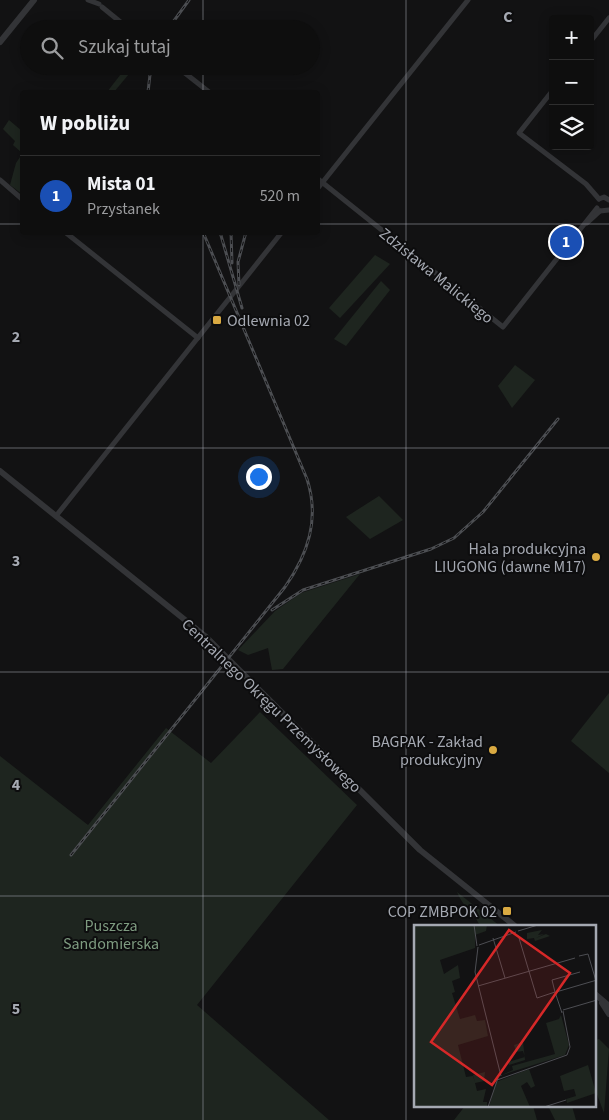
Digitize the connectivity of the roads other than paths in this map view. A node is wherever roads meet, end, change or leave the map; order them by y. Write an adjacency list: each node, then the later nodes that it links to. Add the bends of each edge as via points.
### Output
1 (33, 0): 8 (street)
2 (88, 0): 4 (street)
3 (468, 0): 13 (street)
4 (99, 4): 6 (street)
5 (609, 18): 7 (street)
6 (118, 20)
7 (594, 37)
8 (0, 42)
9 (187, 75): 10 (street)
10 (206, 90)
11 (549, 95): 16 (street, via 519,133)
12 (0, 180): 15 (street)
13 (320, 181): 17 (street, Zdzisława Malickiego, via 503,327)
14 (609, 192): 16 (street)
15 (20, 197)
16 (604, 199): 17 (street)
17 (598, 210): 18 (street)
18 (609, 210)
19 (69, 235): 21 (street)
20 (280, 235): 21 (street)
21 (198, 338): 23 (street)
22 (0, 471): 23 (street, Centralnego Okręgu Przemysłowego)
23 (56, 516): 24 (street, Centralnego Okręgu Przemysłowego, via 205,636 420,850)
24 (514, 925)
25 (596, 995): 26 (street)
26 (600, 999): 27 (street); 28 (street)
27 (609, 1006)
28 (609, 1014)

